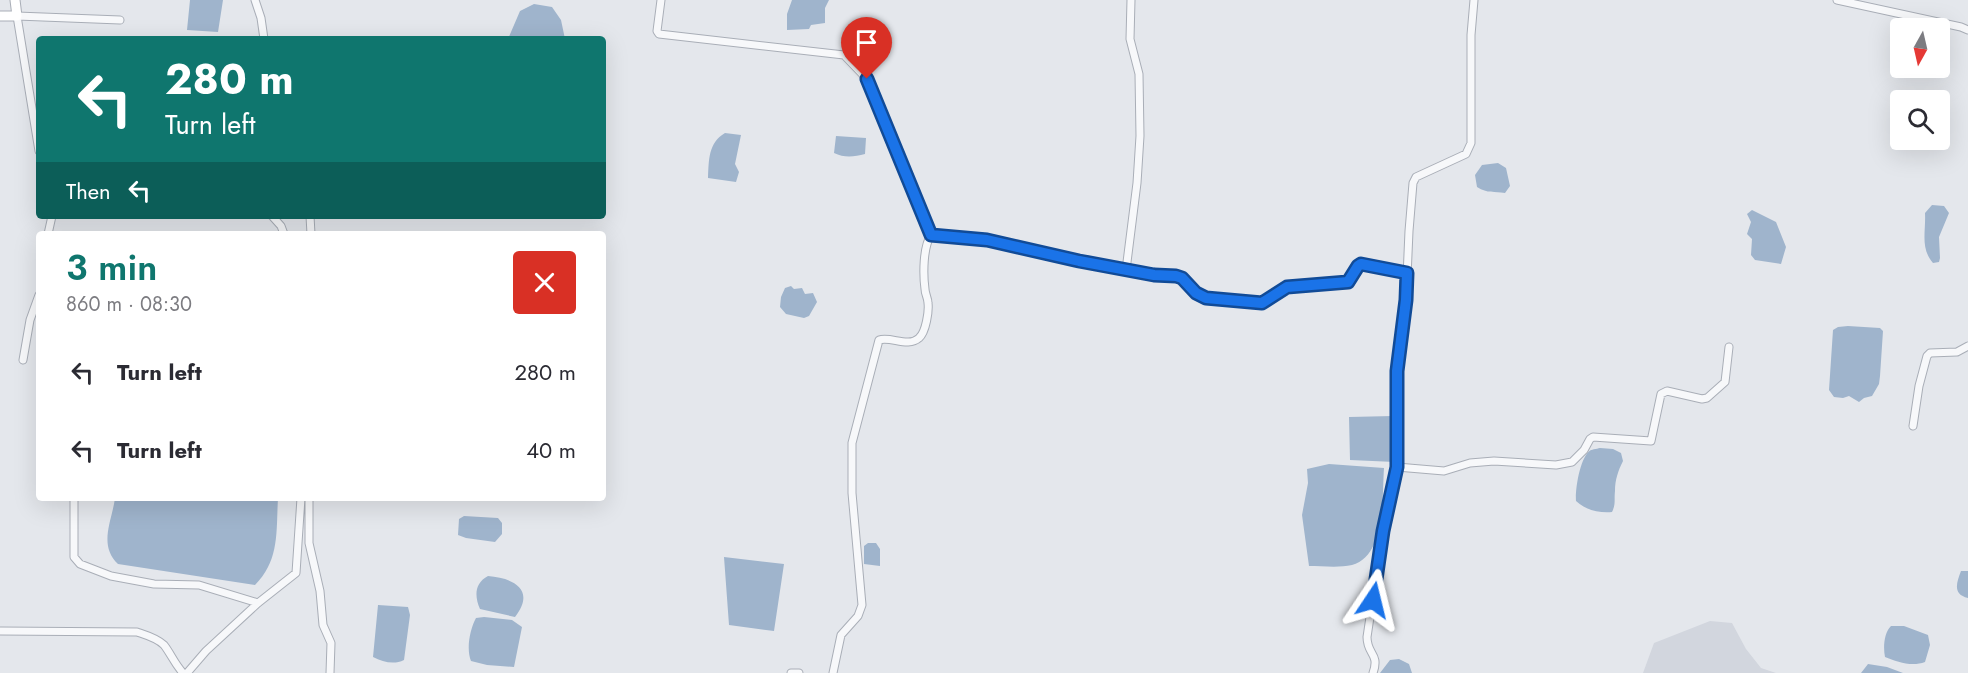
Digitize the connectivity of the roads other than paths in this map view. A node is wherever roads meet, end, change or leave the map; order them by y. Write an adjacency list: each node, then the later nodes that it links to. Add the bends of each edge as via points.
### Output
1 (15, 0): 8 (street)
2 (255, 0): 11 (street)
3 (661, 0): 13 (street, via 657,31 662,35 844,55 867,79)
4 (1131, 0): 14 (street, via 1130,39 1139,74 1140,136)
5 (1474, 0): 15 (street, via 1471,142 1466,154 1416,177 1413,183)
6 (1837, 0): 10 (street)
7 (0, 16): 8 (street)
8 (17, 16): 9 (street); 12 (street)
9 (120, 20)
10 (1968, 30)
11 (264, 36)
12 (36, 133)
13 (931, 235): 14 (street, via 987,240); 31 (street, via 926,244 928,303 924,331 912,341 879,340 852,443 852,493 862,605 842,636)
14 (1126, 270): 15 (street, via 1182,278 1206,298 1262,303 1287,287 1348,282 1361,264)
15 (1407, 273): 21 (street, via 1397,371)
16 (36, 303): 19 (street)
17 (1968, 346): 20 (street, via 1957,352 1927,356)
18 (1729, 347): 21 (street, via 1725,382 1707,398 1667,391 1661,394 1651,441 1593,437 1572,462 1556,465 1494,461 1444,471)
19 (23, 360)
20 (1913, 426)
21 (1397, 467): 32 (street, via 1367,637 1375,657)
22 (74, 501): 25 (street, via 74,557 80,564 111,576 154,584 199,585)
23 (301, 501): 25 (street, via 296,573)
24 (309, 501): 28 (street, via 309,543 323,625 330,643)
25 (258, 603): 27 (street)
26 (0, 631): 27 (street, via 137,632 163,644 174,664)
27 (185, 673)
28 (330, 673)
29 (791, 673): 30 (street)
30 (799, 673)
31 (833, 673)
32 (1373, 673)

